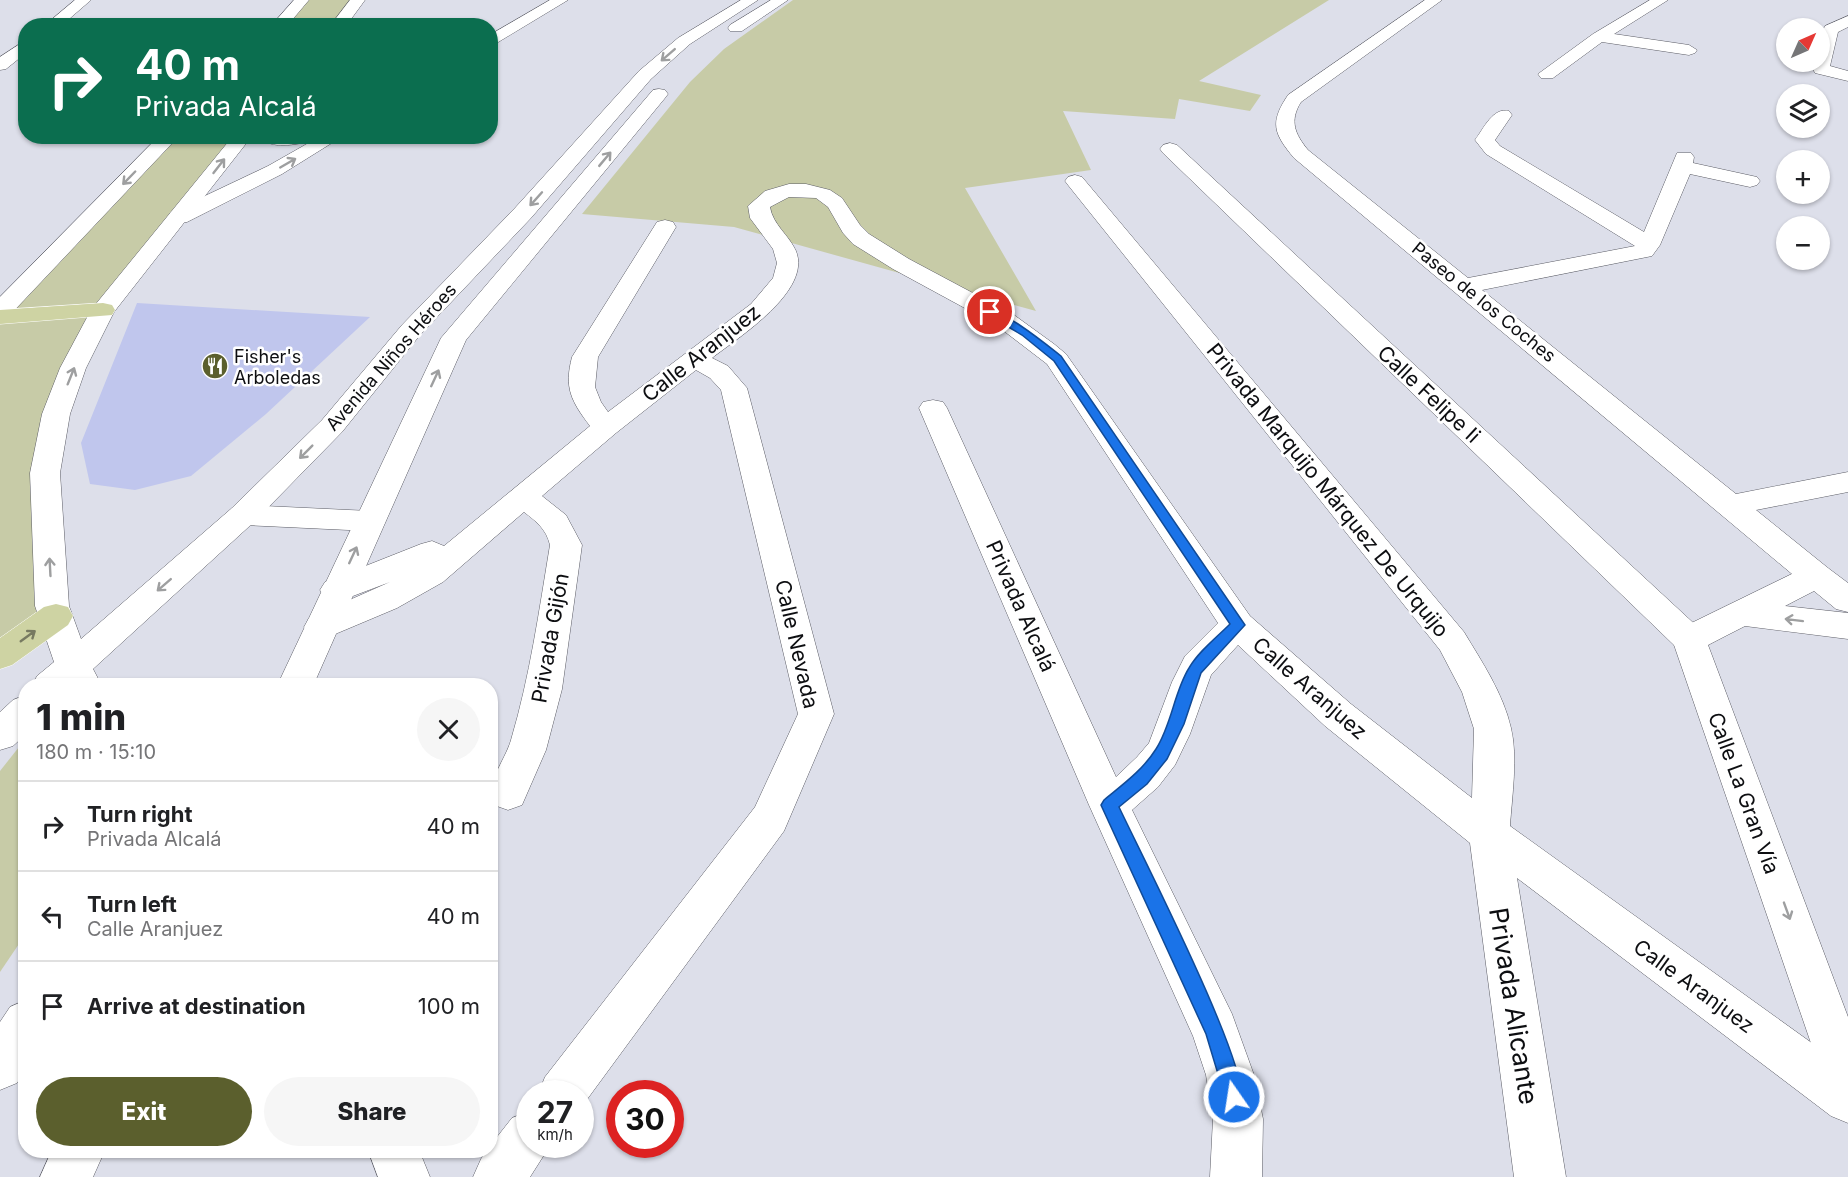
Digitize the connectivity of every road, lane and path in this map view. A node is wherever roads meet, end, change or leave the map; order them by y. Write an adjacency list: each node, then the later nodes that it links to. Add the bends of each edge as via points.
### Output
1 (84, 0): 9 (street)
2 (302, 0): 10 (street)
3 (358, 0): 11 (street)
4 (561, 0): 13 (street)
5 (751, 0): 42 (street, Avenida Niños Héroes, one-way to 42, via 684,41 645,75 523,213 411,330 332,426)
6 (781, 0): 43 (street, Avenida Niños Héroes, one-way to 6, via 454,338 680,69 703,49)
7 (1435, 0): 32 (street, Paseo de los Coches, via 1294,99 1286,110 1284,123 1287,137 1301,153)
8 (1661, 0): 14 (street)
9 (61, 18)
10 (285, 18)
11 (343, 18)
12 (1848, 21): 21 (street, via 1831,29 1821,69)
13 (498, 37)
14 (1599, 37): 18 (street); 20 (street)
15 (18, 46): 16 (street)
16 (0, 50)
17 (18, 50): 19 (street)
18 (1689, 50)
19 (0, 65)
20 (1547, 74)
21 (1848, 76)
22 (1503, 115): 31 (street, via 1485,140 1493,150)
23 (162, 144): 34 (street, one-way to 34)
24 (237, 144): 29 (street, one-way to 24)
25 (320, 144): 29 (street, one-way to 25)
26 (1170, 149): 53 (street, Calle Felipe Ii)
27 (1075, 181): 61 (street, Privada Marquijo Márquez De Urquijo, via 1452,641 1480,691 1493,729)
28 (1750, 181): 31 (street, via 1684,162)
29 (179, 217): 33 (street)
30 (665, 227): 38 (street, via 585,357 581,391)
31 (1649, 245): 32 (street, via 1628,256)
32 (1465, 286): 41 (street, Paseo de los Coches)
33 (103, 309): 35 (main road); 49 (street, one-way to 33, via 52,606 45,473 56,414)
34 (0, 311)
35 (0, 317)
36 (694, 359): 38 (street, Calle Aranjuez); 50 (street, Calle Aranjuez, via 760,309 784,279 788,263 784,249 761,218 759,206 772,196 789,191 807,190 831,198 862,240 1025,333 1058,359); 64 (street, Calle Nevada, via 719,372 734,388 816,714 770,819)
37 (933, 408): 60 (street, Privada Alcalá)
38 (606, 427): 40 (street, Calle Aranjuez)
39 (1848, 482): 41 (street)
40 (523, 497): 44 (street, Calle Aranjuez); 59 (street, Privada Gijón, via 563,530 566,545 544,689 527,750)
41 (1731, 506): 45 (street, Paseo de los Coches)
42 (243, 515): 43 (street); 55 (street, Avenida Niños Héroes, one-way to 55)
43 (370, 520): 46 (street, Avenida Niños Héroes, one-way to 43)
44 (483, 530): 46 (street, Calle Aranjuez); 52 (street, Calle Aranjuez, via 431,574)
45 (1816, 576): 47 (street, Paseo de los Coches); 48 (street)
46 (337, 590): 52 (street, Avenida Niños Héroes)
47 (1848, 600)
48 (1741, 613): 51 (street, one-way to 48); 53 (street)
49 (56, 616): 54 (main road, one-way to 49); 55 (street)
50 (1238, 625): 60 (street, via 1194,671 1161,755 1141,779); 61 (street, Calle Aranjuez, via 1346,721)
51 (1848, 626)
52 (321, 627): 56 (street, Avenida Niños Héroes)
53 (1689, 639): 65 (street, Calle La Gran Vía, one-way to 65)
54 (0, 656)
55 (69, 678)
56 (299, 678)
57 (18, 718): 58 (street)
58 (0, 735)
59 (508, 793)
60 (1109, 805): 73 (street, Privada Alcalá, via 1215,1031 1230,1074 1238,1119)
61 (1489, 834): 66 (street, Calle Aranjuez); 74 (street, Privada Alicante)
62 (18, 1036): 63 (street)
63 (0, 1066)
64 (573, 1080)
65 (1848, 1081)
66 (1848, 1099)
67 (516, 1155): 72 (street)
68 (76, 1158): 70 (street)
69 (396, 1158): 71 (street)
70 (66, 1177)
71 (404, 1177)
72 (499, 1177)
73 (1236, 1177)
74 (1540, 1177)

